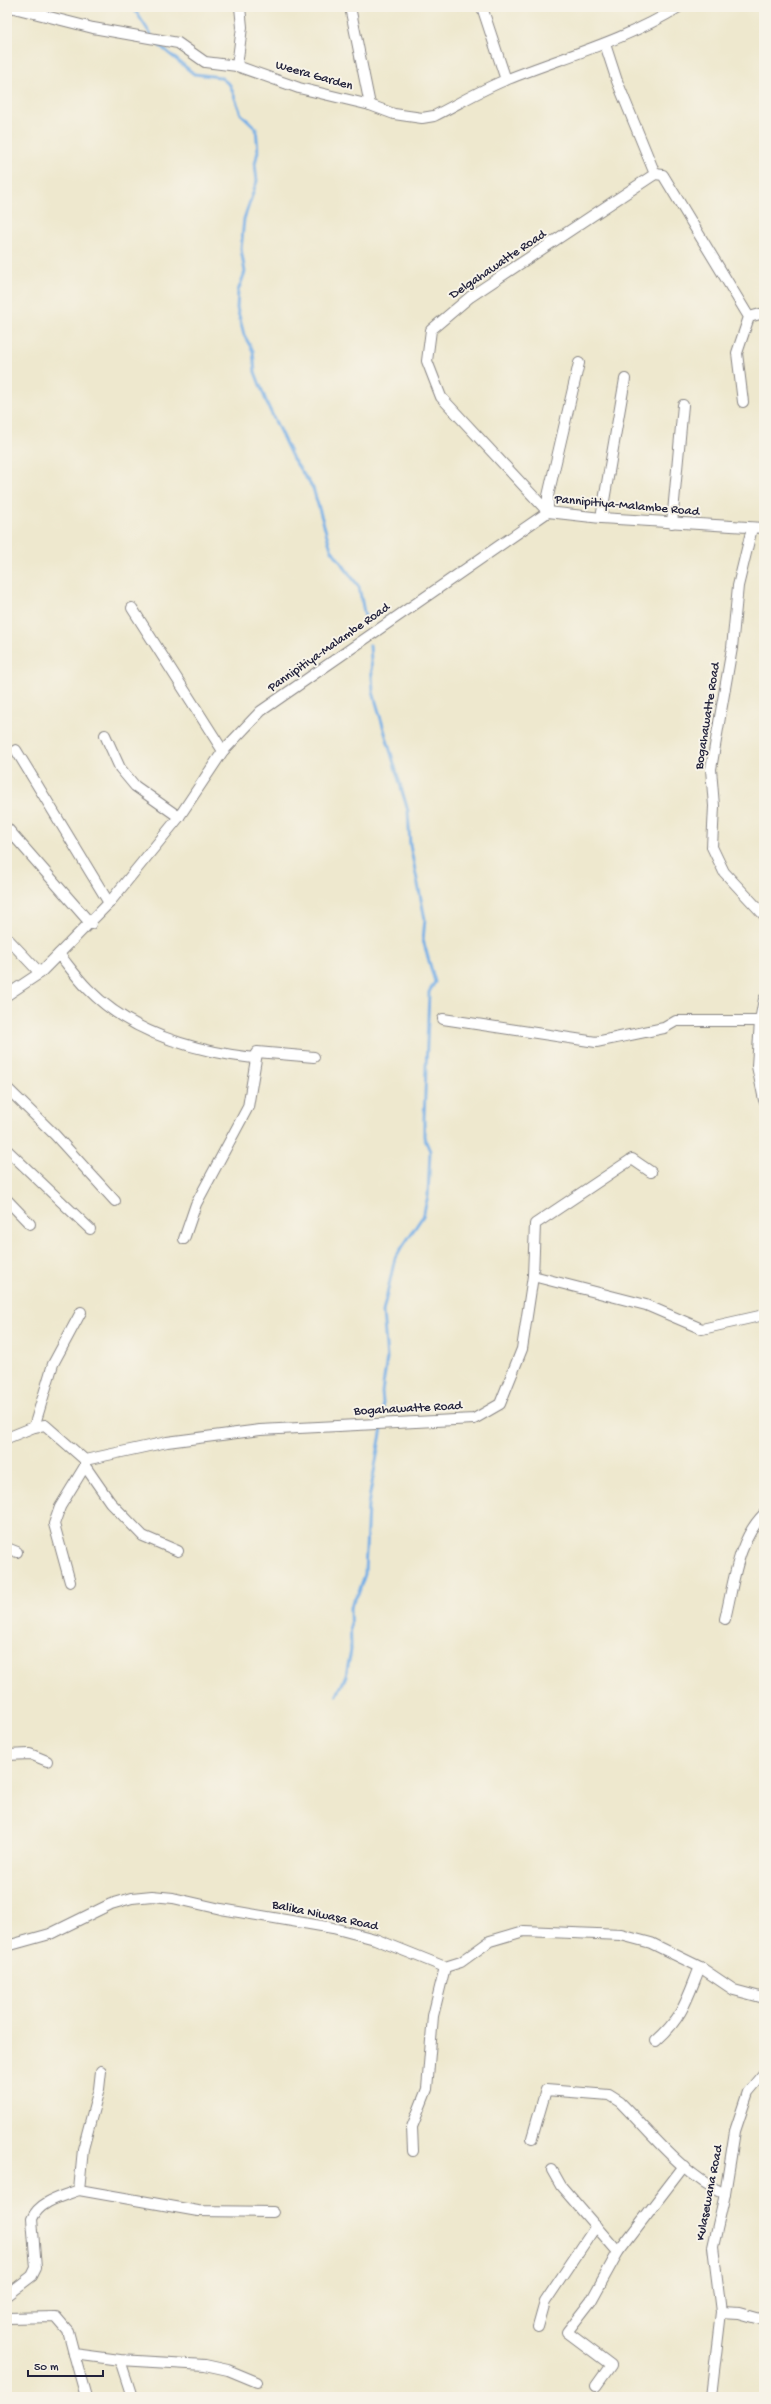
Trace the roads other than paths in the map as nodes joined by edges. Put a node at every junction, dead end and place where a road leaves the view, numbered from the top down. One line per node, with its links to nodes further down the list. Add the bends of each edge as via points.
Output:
1 (10, 7): 7 (street, Weera Garden, via 93,28 178,43 205,62)
2 (240, 7): 7 (street, via 242,27)
3 (350, 7): 9 (street)
4 (482, 7): 8 (street)
5 (679, 7): 6 (street, Weera Garden)
6 (605, 44): 8 (street, Weera Garden); 10 (street, via 617,81)
7 (237, 66): 9 (street, Weera Garden, via 299,88)
8 (506, 80): 9 (street, Weera Garden, via 434,116 422,118 394,114)
9 (370, 105)
10 (655, 174): 12 (street, via 663,175); 17 (street, Delgahawatte Road, via 470,297 431,330 427,361 441,397)
11 (764, 313): 12 (street)
12 (749, 317): 15 (street, via 737,353)
13 (580, 362): 17 (street, via 548,496)
14 (625, 379): 18 (street)
15 (743, 402)
16 (683, 405): 19 (street)
17 (548, 512): 18 (street, Pannipitiya-Malambe Road); 25 (street, Pannipitiya-Malambe Road, via 260,711)
18 (601, 518): 19 (street, Pannipitiya-Malambe Road)
19 (672, 523): 20 (street, Pannipitiya-Malambe Road)
20 (752, 528): 21 (street, Pannipitiya-Malambe Road); 29 (street, Bogahawatte Road, via 738,586 732,648 711,769 714,806 712,847 724,872)
21 (764, 528)
22 (132, 608): 25 (street)
23 (105, 735): 26 (street, via 120,768 135,786)
24 (16, 750): 28 (street)
25 (224, 751): 26 (street, Pannipitiya-Malambe Road)
26 (179, 817): 28 (street, Pannipitiya-Malambe Road)
27 (7, 828): 30 (street)
28 (110, 903): 30 (street, Pannipitiya-Malambe Road)
29 (764, 915)
30 (91, 924): 32 (street, Pannipitiya-Malambe Road)
31 (7, 938): 33 (street)
32 (59, 954): 33 (street, Pannipitiya-Malambe Road); 38 (street, via 94,994 124,1018 163,1039 235,1056 253,1058)
33 (40, 973): 34 (street, Pannipitiya-Malambe Road)
34 (7, 995)
35 (764, 999): 37 (street)
36 (444, 1019): 37 (street, via 596,1042 664,1028 676,1020)
37 (760, 1021): 41 (street, via 757,1066)
38 (257, 1052): 39 (street); 48 (street, via 248,1108 196,1204)
39 (314, 1057)
40 (7, 1088): 45 (street, via 55,1135)
41 (764, 1100)
42 (7, 1150): 47 (street)
43 (651, 1172): 49 (street, Bogahawatte Road, via 632,1159 535,1224)
44 (7, 1200): 46 (street)
45 (115, 1201)
46 (30, 1224)
47 (90, 1229)
48 (184, 1239)
49 (533, 1276): 51 (street, via 646,1306 702,1329); 54 (street, Bogahawatte Road, via 522,1349 500,1404 474,1419 260,1430 166,1442)
50 (81, 1312): 52 (street, via 52,1364)
51 (764, 1315)
52 (34, 1427): 53 (street); 54 (street, via 45,1425)
53 (7, 1438)
54 (85, 1463): 56 (street, via 110,1502 143,1536); 57 (street, via 60,1507 54,1524)
55 (764, 1514): 58 (street, via 753,1525 744,1541)
56 (178, 1551)
57 (70, 1582)
58 (725, 1619)
59 (7, 1755): 60 (street, via 30,1754)
60 (47, 1761)
61 (7, 1946): 62 (street, Balika Niwasa Road, via 50,1934 111,1904 152,1896 198,1902 221,1909 333,1928 375,1939)
62 (444, 1967): 63 (street, via 454,1966 490,1941 524,1931 621,1935 651,1943); 69 (street, via 433,2016 427,2088 412,2127)
63 (700, 1967): 64 (street, via 734,1990); 65 (street, via 682,2012)
64 (764, 1998)
65 (656, 2041)
66 (100, 2071): 72 (street, via 99,2089 83,2149)
67 (764, 2074): 73 (street, Kulasewana Road, via 748,2092 735,2131)
68 (532, 2138): 70 (street, via 546,2090 609,2095 620,2102)
69 (413, 2151)
70 (684, 2166): 73 (street, via 711,2187); 76 (street)
71 (552, 2170): 75 (street, via 561,2186)
72 (79, 2190): 74 (street, via 198,2211); 77 (street, via 52,2200 35,2211 32,2219 36,2268 32,2276)
73 (725, 2194): 78 (street, Kulasewana Road, via 713,2247)
74 (273, 2212)
75 (596, 2226): 76 (street); 81 (street, via 545,2302)
76 (618, 2252): 85 (street, via 591,2301 568,2332 611,2365)
77 (7, 2295)
78 (721, 2312): 80 (street, via 739,2313); 88 (street, Kulasewana Road)
79 (7, 2318): 82 (street, via 56,2317 68,2331)
80 (764, 2320)
81 (538, 2327)
82 (74, 2354): 83 (street); 86 (street)
83 (120, 2360): 84 (street, via 205,2365 228,2370); 87 (street)
84 (257, 2382)
85 (596, 2386)
86 (86, 2397)
87 (132, 2397)
88 (711, 2397)

